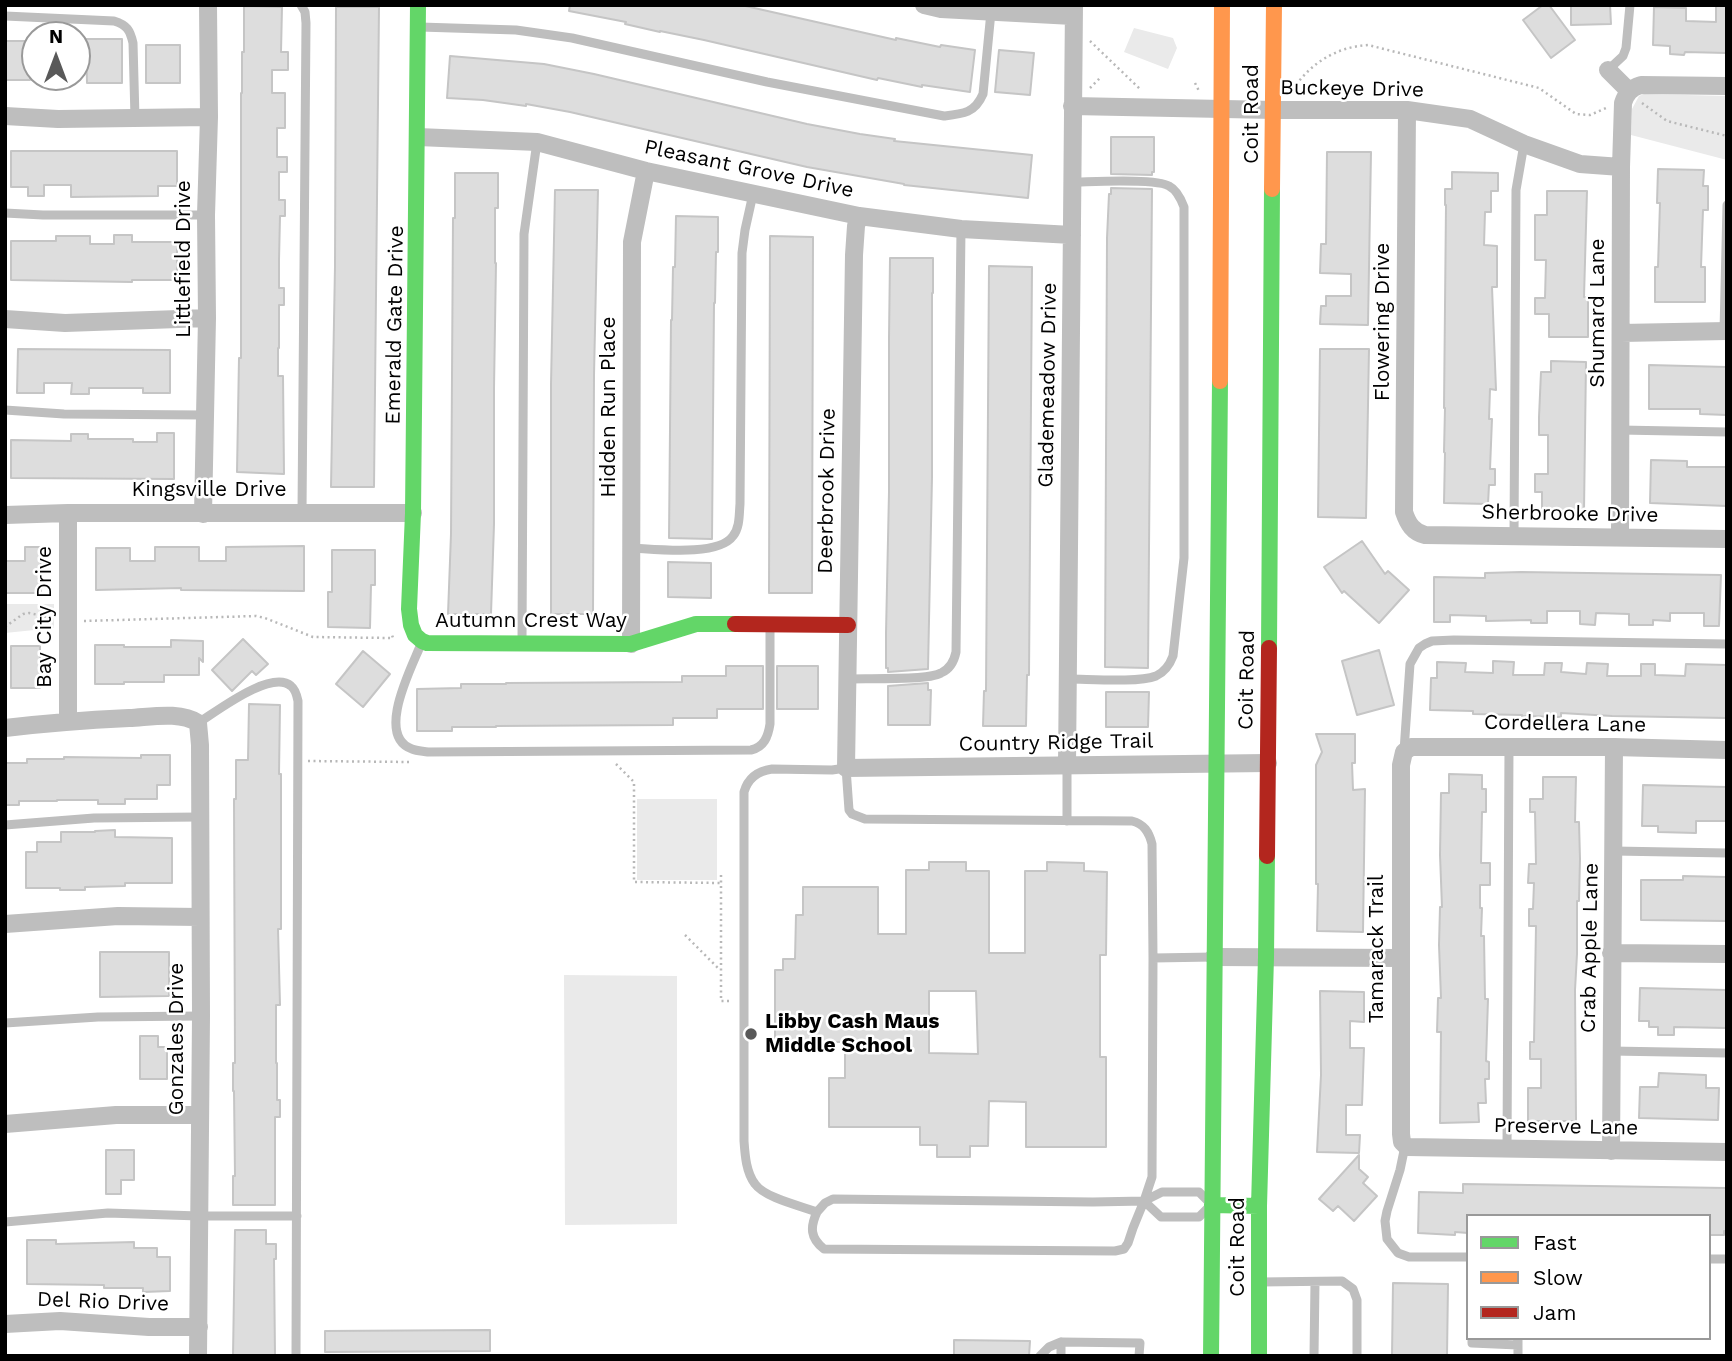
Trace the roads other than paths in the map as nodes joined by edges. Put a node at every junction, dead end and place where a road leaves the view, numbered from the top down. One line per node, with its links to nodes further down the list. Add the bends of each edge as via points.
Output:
1 (208, 5): 20 (street, Littlefield Drive)
2 (301, 5): 43 (lane, via 306,23)
3 (418, 5): 11 (main road, Emerald Gate Drive)
4 (924, 5): 9 (street)
5 (1222, 5): 16 (main road, Coit Road)
6 (1274, 5): 17 (main road, Coit Road)
7 (1630, 5): 12 (lane, via 1626,48)
8 (1074, 11): 9 (street); 15 (street, Glademeadow Drive)
9 (991, 12): 11 (lane, via 983,94 969,111 944,116 572,38 516,30)
10 (5, 16): 21 (lane, via 123,24 131,31 133,43)
11 (418, 27): 22 (main road, Emerald Gate Drive)
12 (1608, 70): 14 (street)
13 (1727, 86): 14 (street, via 1641,85)
14 (1634, 96): 25 (street, Shumard Lane, via 1623,103)
15 (1072, 106): 16 (street, Buckeye Drive); 27 (street, Glademeadow Drive)
16 (1221, 109): 17 (street, Buckeye Drive); 68 (main road, Coit Road)
17 (1274, 110): 18 (street, Buckeye Drive); 69 (main road, Coit Road)
18 (1407, 110): 24 (street, Buckeye Drive, via 1470,119); 48 (street, Flowering Drive, via 1404,512)
19 (5, 116): 21 (street)
20 (209, 117): 21 (street); 31 (street, Littlefield Drive)
21 (135, 118)
22 (418, 137): 23 (street, Pleasant Grove Drive); 45 (main road, Emerald Gate Drive)
23 (537, 142): 26 (street, Pleasant Grove Drive); 56 (lane, via 524,234)
24 (1524, 144): 25 (street, Buckeye Drive, via 1580,164); 49 (lane, via 1516,190)
25 (1621, 167): 38 (street, Shumard Lane)
26 (646, 171): 28 (street, Pleasant Grove Drive); 52 (street, Hidden Run Place, via 632,242)
27 (1071, 182): 34 (street, Glademeadow Drive); 60 (lane, via 1164,183 1175,190 1184,208 1184,558 1170,665 1158,675 1135,680)
28 (753, 194): 32 (street, Pleasant Grove Drive); 52 (lane, via 742,253 737,528 726,543 713,549)
29 (1727, 205): 37 (lane)
30 (5, 213): 31 (lane)
31 (206, 215): 35 (street, Littlefield Drive)
32 (859, 216): 33 (street, Pleasant Grove Drive); 54 (street, Deerbrook Drive, via 854,255)
33 (961, 229): 34 (street, Pleasant Grove Drive); 59 (lane, via 956,652 948,669 931,677)
34 (1072, 235): 60 (street, Glademeadow Drive)
35 (207, 317): 36 (street, via 65,323); 40 (street, Littlefield Drive)
36 (5, 319)
37 (1725, 331): 38 (street)
38 (1621, 333): 41 (street, Shumard Lane)
39 (5, 410): 40 (lane)
40 (205, 415): 46 (street, Littlefield Drive)
41 (1620, 430): 42 (lane); 50 (street, Shumard Lane)
42 (1727, 432)
43 (302, 512): 45 (street, Kingsville Drive); 46 (street, Kingsville Drive)
44 (68, 513): 46 (street, Kingsville Drive); 47 (street, Kingsville Drive); 61 (street, Bay City Drive)
45 (413, 513): 55 (main road, Emerald Gate Drive, via 410,624)
46 (203, 514)
47 (5, 515)
48 (1414, 530): 49 (street, Sherbrooke Drive, via 1425,535)
49 (1514, 536): 50 (street, Sherbrooke Drive)
50 (1620, 537): 51 (street, Sherbrooke Drive)
51 (1727, 539)
52 (631, 548): 57 (street, Hidden Run Place)
53 (770, 625): 54 (main road, Autumn Crest Way); 55 (lane, via 770,724 768,736 751,750 412,749 396,730 396,711); 57 (main road, Autumn Crest Way, via 696,624)
54 (848, 625): 59 (street, Deerbrook Drive)
55 (421, 642): 56 (main road, Autumn Crest Way)
56 (522, 644): 57 (main road, Autumn Crest Way)
57 (631, 644)
58 (1727, 645): 67 (lane, via 1432,641 1419,648 1410,664)
59 (847, 678): 71 (street, Deerbrook Drive)
60 (1068, 679): 70 (street, Glademeadow Drive)
61 (68, 721): 62 (street, via 175,717); 63 (street)
62 (198, 723): 72 (street, Gonzales Drive); 100 (lane, via 273,682 291,686 296,693)
63 (5, 728)
64 (1510, 746): 65 (street, Cordellera Lane); 67 (street, Cordellera Lane, via 1414,746); 92 (lane)
65 (1614, 747): 66 (street, Cordellera Lane); 75 (street, Crab Apple Lane)
66 (1727, 750)
67 (1404, 752): 84 (street, Tamarack Trail)
68 (1217, 763): 69 (street, Country Ridge Trail); 70 (street, Country Ridge Trail); 81 (main road, Coit Road)
69 (1268, 763): 82 (main road, Coit Road)
70 (1066, 765): 71 (street, Country Ridge Trail); 73 (lane)
71 (846, 768): 73 (lane, via 847,806 852,814 865,819); 98 (lane, via 764,770 744,789 747,1166 757,1188)
72 (200, 817): 74 (lane); 77 (street, Gonzales Drive)
73 (1066, 821): 83 (lane, via 1132,821 1147,830 1153,859)
74 (5, 825)
75 (1614, 851): 76 (lane); 79 (street, Crab Apple Lane)
76 (1727, 852)
77 (200, 917): 78 (street, via 118,916); 85 (street, Gonzales Drive)
78 (5, 924)
79 (1611, 953): 80 (street); 87 (street, Crab Apple Lane)
80 (1727, 954)
81 (1214, 957): 82 (street); 83 (lane); 96 (main road, Coit Road)
82 (1266, 957): 84 (street); 97 (main road, Coit Road)
83 (1153, 958): 95 (lane, via 1152,1177)
84 (1399, 958): 91 (street, Tamarack Trail, via 1401,1134)
85 (201, 1016): 86 (lane); 89 (street, Gonzales Drive)
86 (5, 1023)
87 (1611, 1051): 88 (lane); 93 (street, Crab Apple Lane)
88 (1727, 1053)
89 (200, 1115): 90 (street, via 116,1115); 99 (street, Gonzales Drive)
90 (5, 1124)
91 (1405, 1146): 92 (street, Preserve Lane); 102 (lane, via 1387,1211 1387,1239 1398,1253 1409,1257)
92 (1507, 1149): 93 (street, Preserve Lane)
93 (1611, 1151): 94 (street, Preserve Lane)
94 (1727, 1152)
95 (1144, 1201): 96 (lane, via 1162,1192 1199,1192); 96 (lane, via 1161,1217 1199,1217); 98 (lane, via 833,1199); 98 (lane, via 1128,1243 1115,1251 824,1249 812,1231)
96 (1212, 1205): 97 (main road); 115 (main road, Coit Road)
97 (1259, 1206): 103 (main road, Coit Road)
98 (817, 1212)
99 (199, 1216): 100 (lane); 101 (lane, via 108,1213); 106 (street, Gonzales Drive)
100 (297, 1216): 111 (lane)
101 (5, 1222)
102 (1466, 1257)
103 (1259, 1282): 104 (lane); 116 (main road, Coit Road)
104 (1315, 1282): 117 (lane); 118 (lane, via 1342,1281 1353,1289)
105 (5, 1324): 106 (street, Del Rio Drive, via 60,1321)
106 (199, 1327): 110 (street, Gonzales Drive)
107 (1472, 1340): 108 (lane)
108 (1518, 1341): 119 (lane)
109 (1061, 1342): 112 (lane); 113 (lane); 114 (lane, via 1140,1343)
110 (198, 1356)
111 (296, 1356)
112 (1040, 1356)
113 (1061, 1356)
114 (1139, 1356)
115 (1211, 1356)
116 (1259, 1356)
117 (1314, 1356)
118 (1357, 1356)
119 (1518, 1356)

